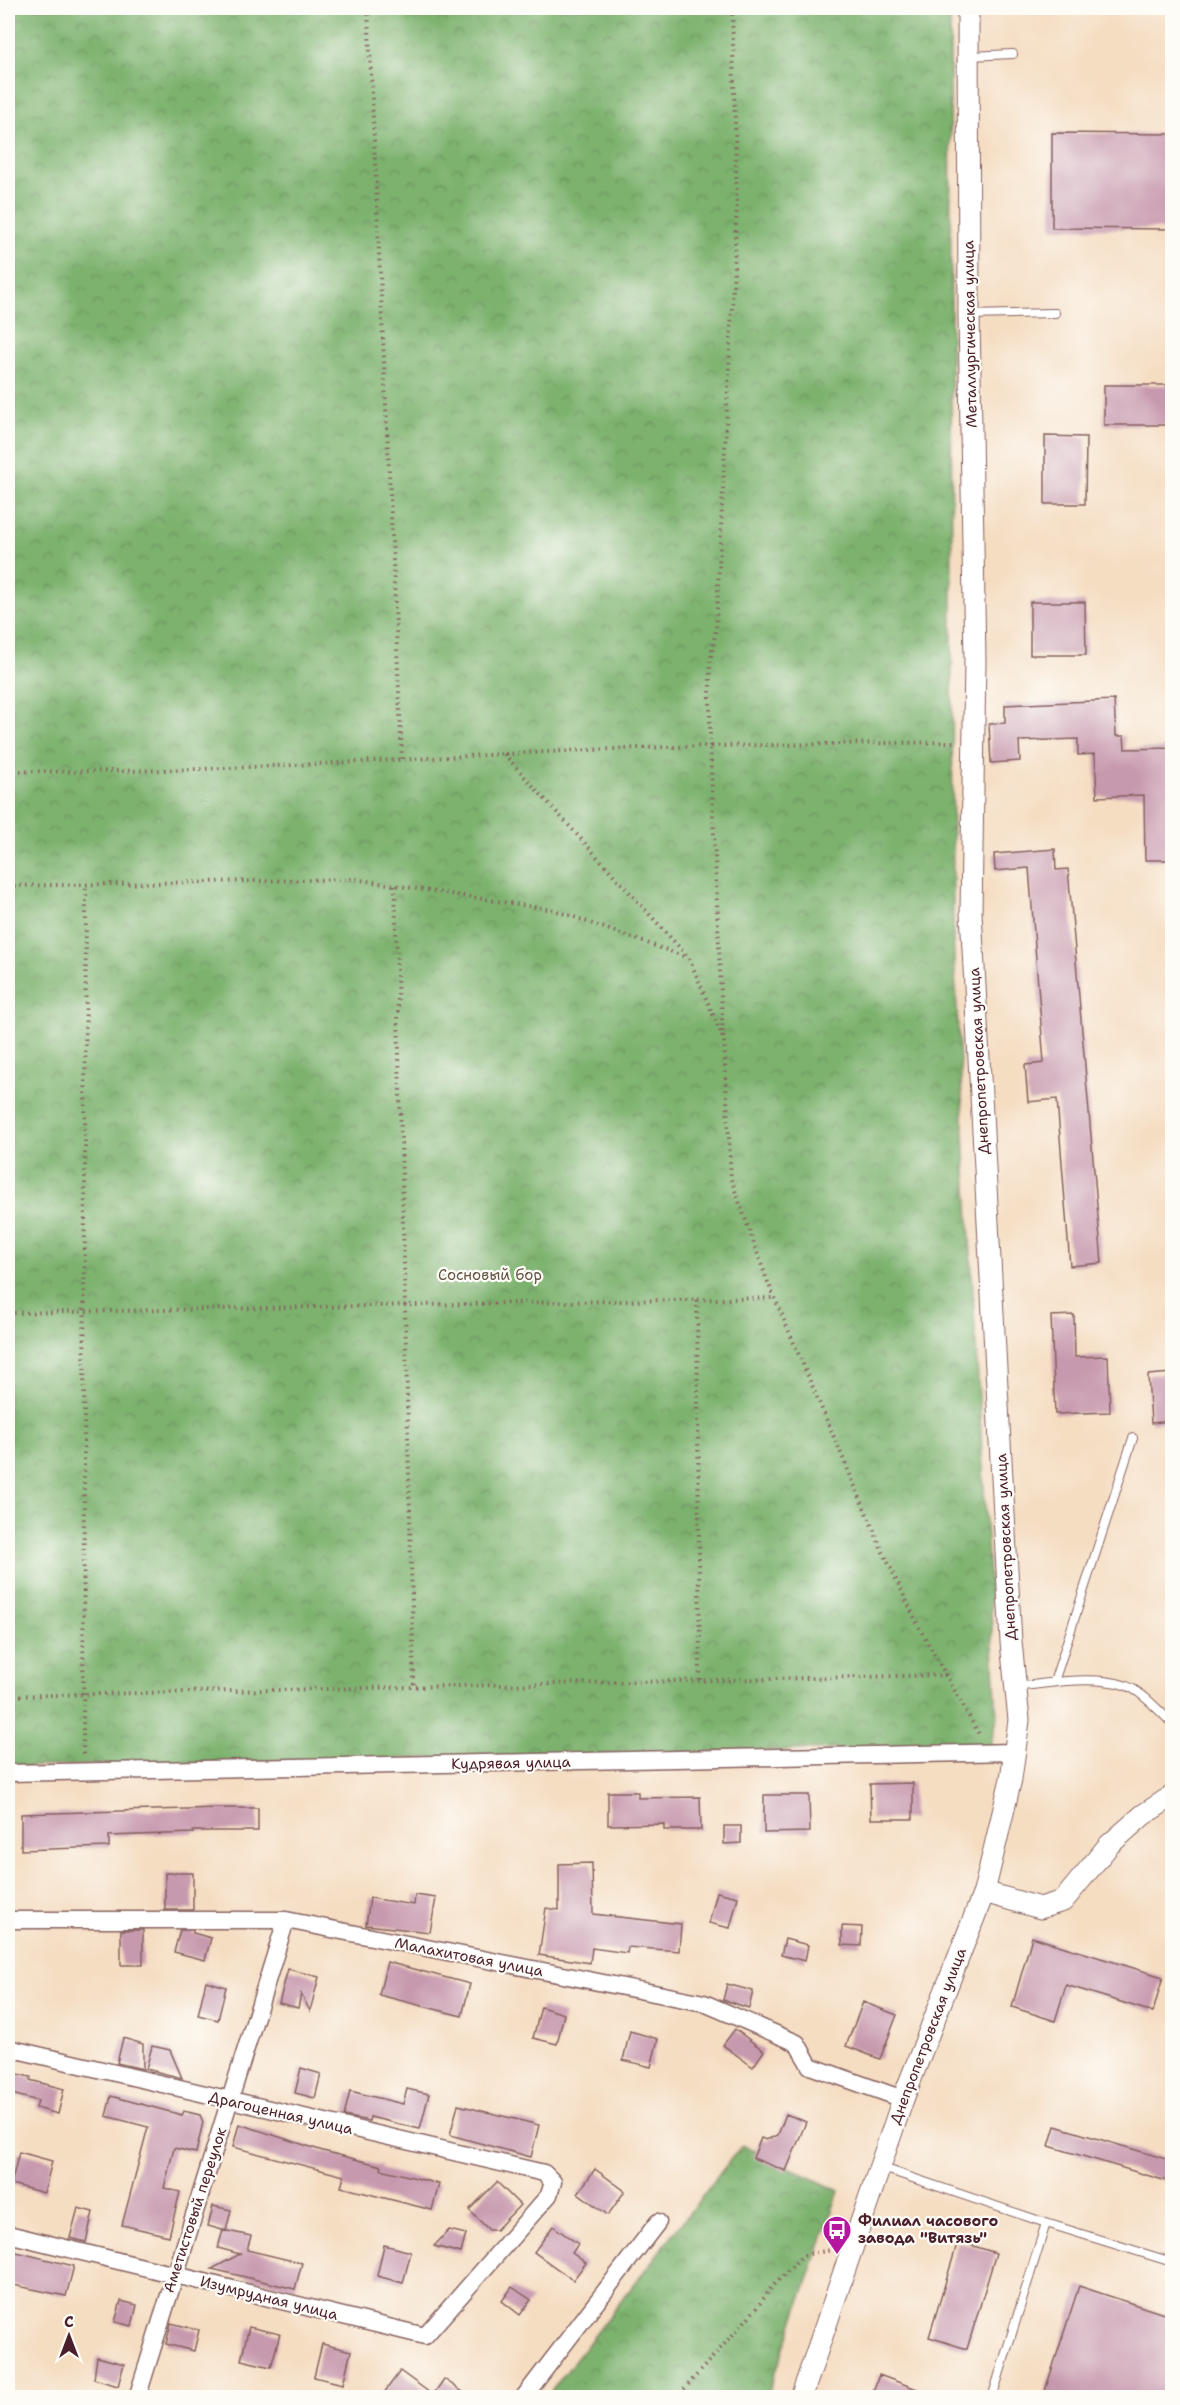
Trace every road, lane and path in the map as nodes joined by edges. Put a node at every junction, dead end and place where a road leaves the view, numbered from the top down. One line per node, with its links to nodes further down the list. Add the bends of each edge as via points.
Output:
1 (368, 8): 12 (path)
2 (732, 8): 10 (path, via 737,205 716,629 710,663)
3 (968, 8): 5 (street, Металлургическая улица)
4 (1013, 54): 5 (lane)
5 (968, 56): 7 (street, Металлургическая улица)
6 (1055, 313): 7 (lane)
7 (969, 315): 8 (street, Металлургическая улица)
8 (975, 661): 9 (street, Днепропетровская улица)
9 (974, 742): 10 (path); 29 (street, Днепропетровская улица, via 971,913)
10 (710, 746): 11 (path); 18 (path)
11 (504, 754): 12 (path); 17 (path)
12 (402, 759): 13 (path, via 117,773)
13 (8, 771)
14 (86, 885): 15 (path, via 354,879); 16 (path); 22 (path)
15 (395, 885): 17 (path, via 554,910); 21 (path)
16 (8, 886)
17 (689, 958): 18 (path)
18 (724, 1041): 19 (path, via 731,1179)
19 (774, 1298): 20 (path); 25 (path, via 856,1493)
20 (697, 1300): 21 (path); 26 (path)
21 (404, 1306): 22 (path); 28 (path)
22 (86, 1311): 23 (path); 30 (path)
23 (8, 1313)
24 (1133, 1438): 27 (lane)
25 (946, 1675): 26 (path); 33 (path)
26 (700, 1680): 28 (path)
27 (1054, 1682): 29 (lane); 32 (lane, via 1126,1685)
28 (414, 1687): 30 (path)
29 (1016, 1687): 34 (street, Днепропетровская улица, via 1019,1720)
30 (85, 1694): 31 (path); 35 (path)
31 (8, 1696)
32 (1173, 1723)
33 (983, 1741)
34 (1014, 1752): 35 (street, Кудрявая улица); 38 (street, Днепропетровская улица)
35 (82, 1772): 36 (street, Кудрявая улица)
36 (8, 1773)
37 (1173, 1796): 38 (street, via 1143,1815 1109,1845 1063,1901 1040,1908)
38 (984, 1892): 42 (street, Днепропетровская улица)
39 (8, 1920): 40 (street, Малахитовая улица)
40 (286, 1920): 42 (street, Малахитовая улица, via 704,2003 797,2043 810,2066); 43 (street, Аметистовый переулок)
41 (8, 2048): 43 (street, Драгоценная улица)
42 (903, 2099): 44 (street, Днепропетровская улица)
43 (231, 2102): 50 (street, Аметистовый переулок); 51 (street, Драгоценная улица, via 544,2173 553,2182 549,2194)
44 (879, 2167): 46 (lane); 48 (street, Днепропетровская улица)
45 (658, 2222): 53 (street)
46 (1046, 2223): 49 (lane); 56 (lane)
47 (8, 2234): 50 (street, Изумрудная улица)
48 (852, 2247): 54 (path, via 803,2255); 55 (street, Днепропетровская улица)
49 (1173, 2262)
50 (173, 2274): 51 (street, Изумрудная улица); 52 (street, Аметистовый переулок)
51 (425, 2336)
52 (137, 2397)
53 (523, 2397)
54 (676, 2397)
55 (801, 2397)
56 (992, 2397)

